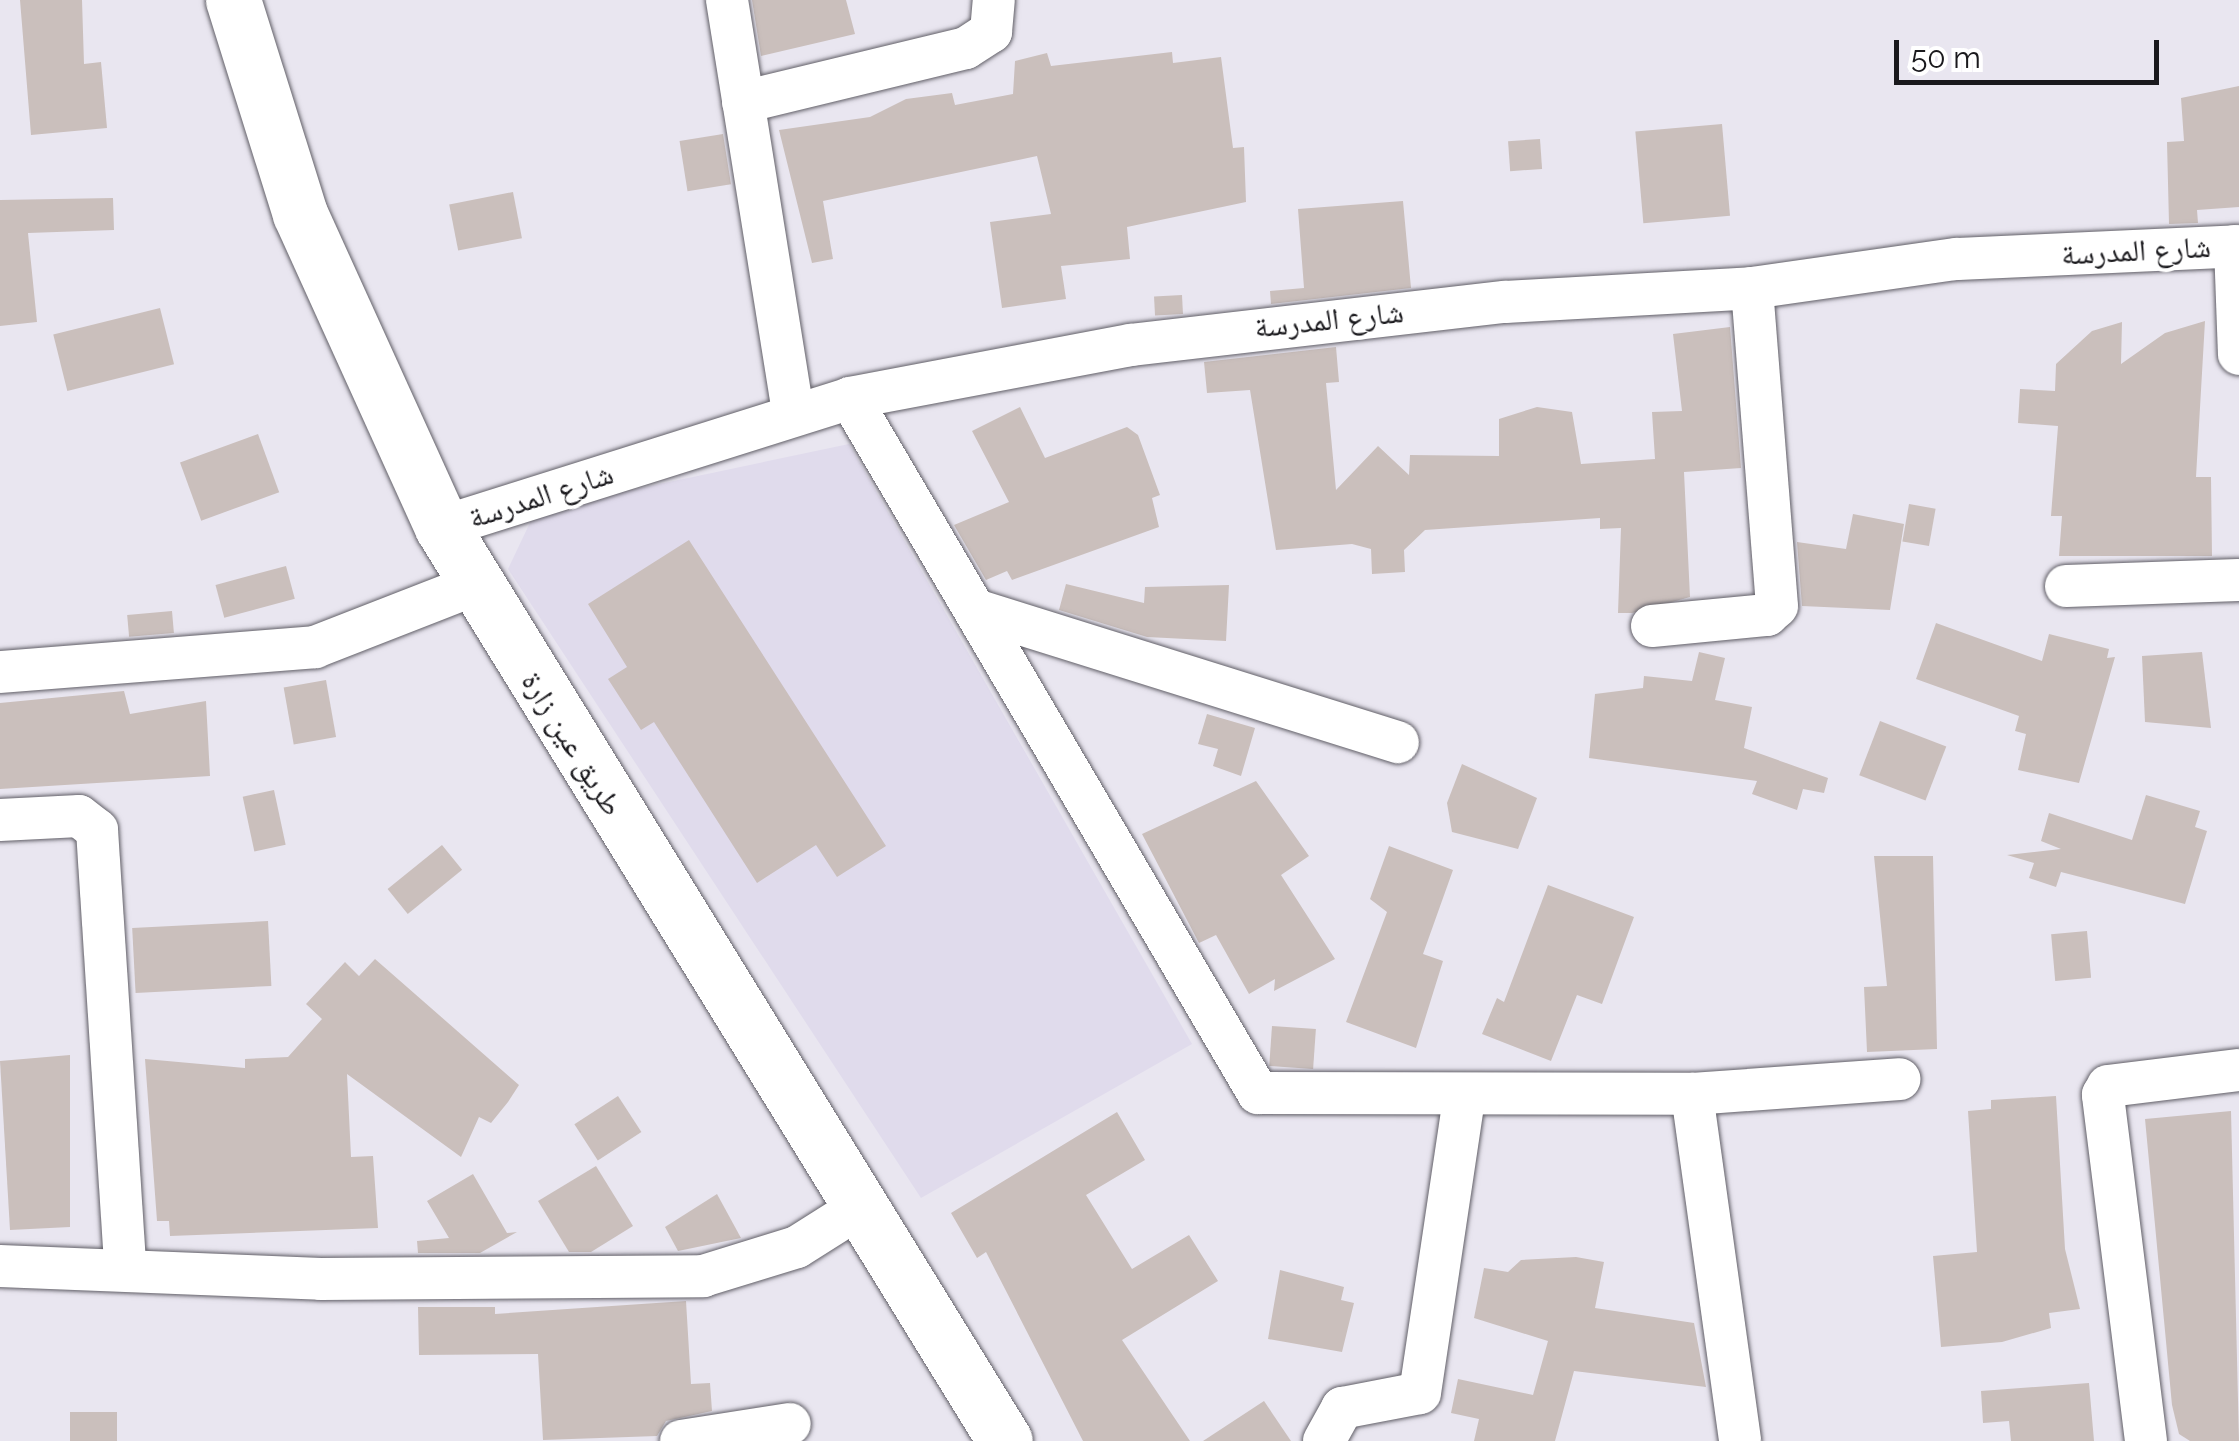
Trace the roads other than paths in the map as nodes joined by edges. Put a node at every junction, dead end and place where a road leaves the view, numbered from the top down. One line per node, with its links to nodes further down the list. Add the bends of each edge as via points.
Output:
1 (233, 0): 10 (main road, طريق عين زارة, via 300,214)
2 (727, 0): 4 (street)
3 (994, 0): 4 (street, via 990,32 966,48)
4 (743, 102): 9 (street)
5 (2237, 246): 6 (street, شارع المدرسة, via 1957,259); 7 (street)
6 (1752, 288): 8 (street, شارع المدرسة, via 1314,319); 15 (street, via 1777,606 1766,616)
7 (2239, 354)
8 (850, 398): 9 (street, شارع المدرسة); 14 (street)
9 (793, 414): 10 (street, شارع المدرسة)
10 (442, 528): 12 (main road, طريق عين زارة)
11 (2239, 580): 13 (street)
12 (474, 585): 16 (street, via 315,646); 23 (main road, طريق عين زارة)
13 (2066, 586)
14 (978, 611): 17 (street); 22 (street, via 1258,1093)
15 (1652, 626)
16 (0, 672)
17 (1398, 742)
18 (0, 820): 25 (street, via 79,816 97,830)
19 (2239, 1070): 31 (street, via 2108,1086 2103,1095)
20 (1899, 1079): 21 (street)
21 (1692, 1094): 22 (street); 30 (street)
22 (1464, 1098): 29 (street, via 1420,1394 1342,1408)
23 (865, 1204): 25 (street, via 796,1247 703,1276 321,1280); 28 (main road, طريق عين زارة)
24 (0, 1266): 25 (street)
25 (125, 1268)
26 (790, 1424): 27 (street)
27 (681, 1441)
28 (1005, 1441)
29 (1324, 1441)
30 (1740, 1441)
31 (2146, 1441)

